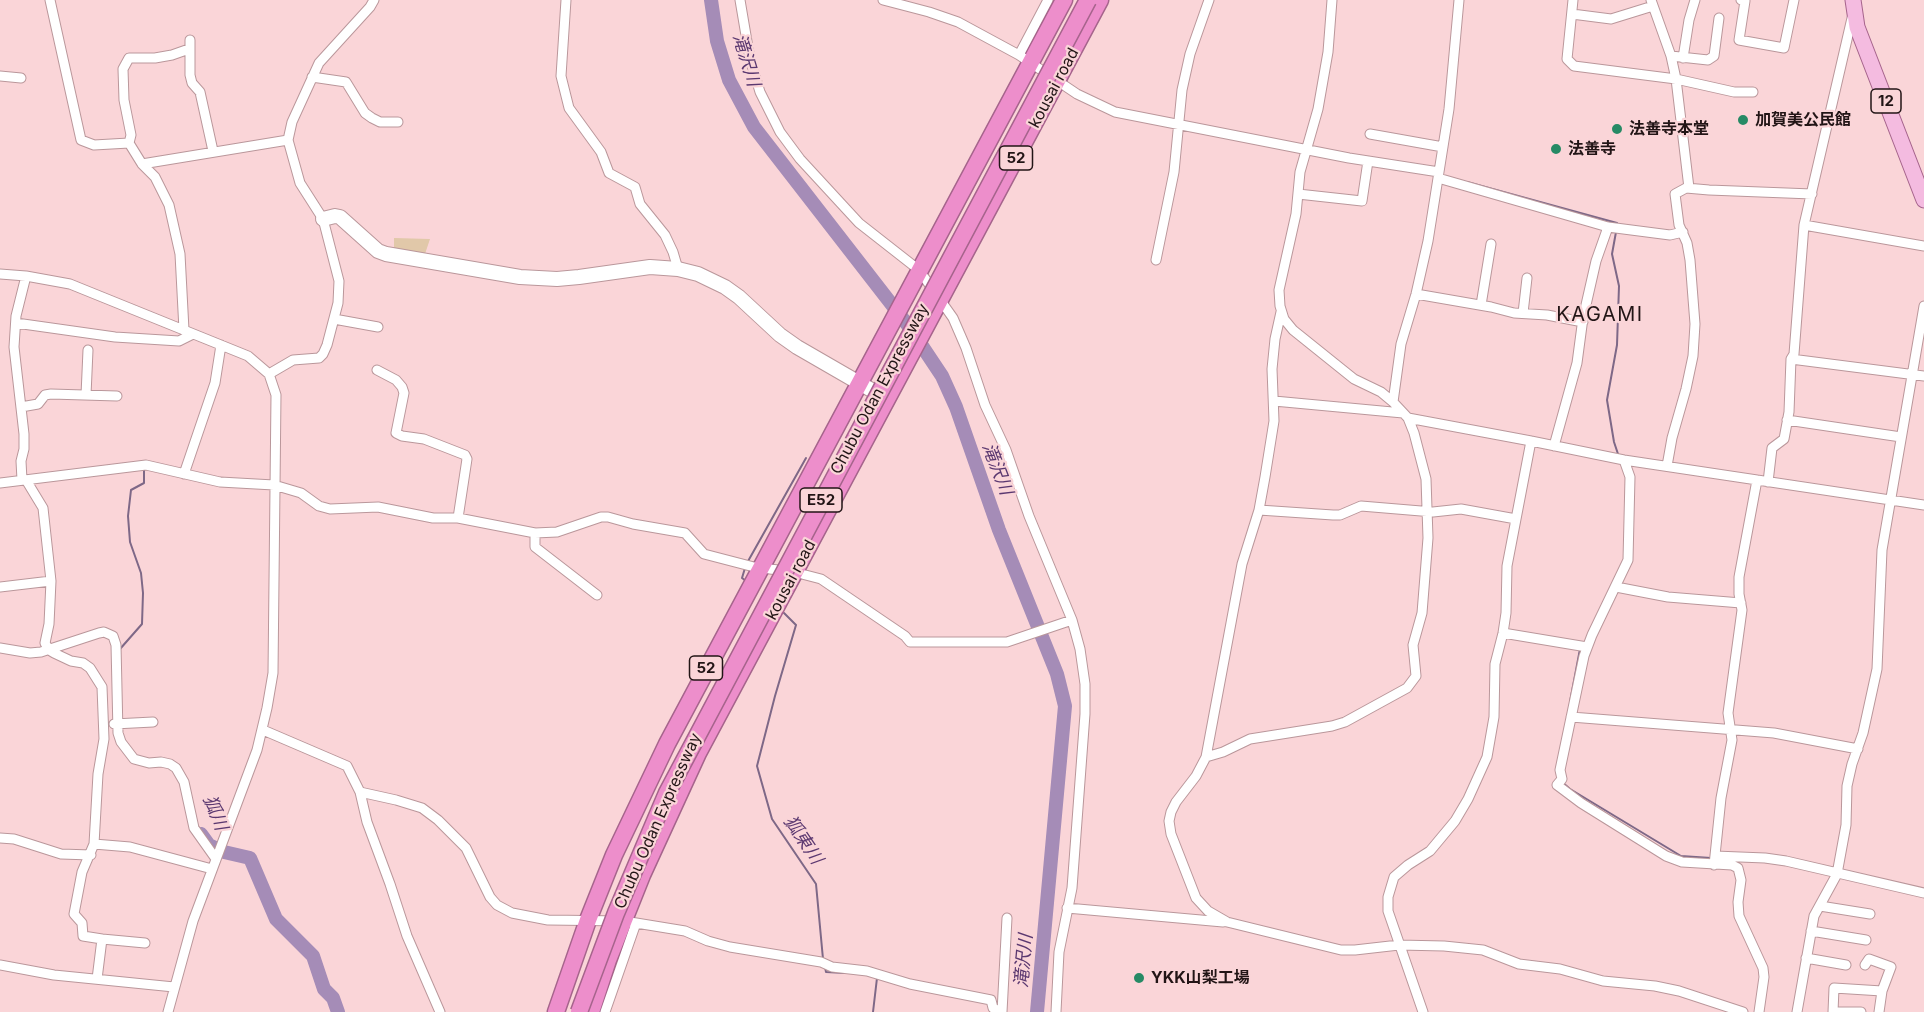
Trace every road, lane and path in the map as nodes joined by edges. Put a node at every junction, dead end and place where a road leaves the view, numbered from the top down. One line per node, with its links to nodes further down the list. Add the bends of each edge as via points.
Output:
1 (50, 0): 34 (street, via 81,140 94,145)
2 (374, 0): 25 (street, via 326,54)
3 (566, 0): 52 (street, via 561,76 569,108 601,152 609,173 635,187 640,204 664,235)
4 (740, 0): 55 (street, via 750,59 760,92 780,132 859,224)
5 (883, 0): 23 (street, via 958,22)
6 (1048, 0): 23 (street)
7 (1064, 0): 23 (highway, kousai road / 52)
8 (1088, 0): 153 (highway, Chubu Odan Expressway / E52, bridge, via 667,794)
9 (1100, 0): 28 (highway, kousai road / 52)
10 (1209, 0): 31 (street, via 1190,54)
11 (1332, 0): 36 (street, via 1328,52)
12 (1460, 0): 35 (street)
13 (1573, 0): 19 (street)
14 (1695, 0): 22 (street)
15 (1741, 0): 16 (street, via 1745,1 1739,40 1784,48)
16 (1794, 0)
17 (1652, 3): 19 (street, via 1611,19); 21 (street)
18 (1854, 7): 43 (street); 44 (main road, 12, via 1857,27)
19 (1572, 14): 27 (street, via 1567,59 1574,66)
20 (1719, 18): 22 (street, via 1714,56 1708,60)
21 (1671, 56): 22 (street); 27 (street)
22 (1683, 58)
23 (1024, 59): 28 (street); 55 (highway, kousai road / 52)
24 (0, 76): 26 (street)
25 (312, 77): 30 (street, via 346,82 365,113 380,122); 33 (street)
26 (21, 78)
27 (1676, 79): 29 (street, via 1734,92); 41 (street)
28 (1058, 81): 31 (street, via 1115,112); 58 (highway, kousai road / 52)
29 (1753, 92)
30 (398, 122)
31 (1179, 123): 36 (street); 51 (street, via 1174,172)
32 (1370, 134): 35 (street)
33 (288, 140): 37 (street); 45 (street, via 300,183)
34 (129, 143): 37 (street, via 123,69 129,58 172,55 190,45 190,75 200,92); 39 (street)
35 (1443, 147): 40 (street)
36 (1306, 149): 38 (street); 42 (street)
37 (213, 151): 39 (street)
38 (1368, 161): 40 (street); 42 (street, via 1362,201)
39 (142, 165): 67 (street, via 155,177 169,205 180,254)
40 (1439, 175): 47 (street); 57 (street)
41 (1689, 188): 43 (street); 48 (street, via 1675,194)
42 (1298, 194): 61 (street, via 1279,290)
43 (1812, 194): 46 (street)
44 (1924, 200)
45 (323, 219): 52 (street, via 340,217 386,254 520,277 557,279 636,268); 63 (street, via 340,288)
46 (1804, 225): 50 (street); 70 (street)
47 (1613, 227): 48 (street, via 1670,235); 64 (street, via 1596,261)
48 (1683, 232): 88 (street, via 1690,260 1695,327 1686,389)
49 (1491, 244): 59 (street)
50 (1924, 246)
51 (1155, 260)
52 (678, 269): 75 (street, via 725,287 780,335)
53 (0, 273): 54 (street)
54 (26, 276): 65 (street); 67 (street, via 70,284)
55 (915, 278): 58 (street); 75 (highway, kousai road / 52)
56 (1527, 278): 62 (street)
57 (1416, 294): 59 (street); 80 (street, via 1401,344)
58 (940, 299): 78 (highway, kousai road / 52); 109 (street, via 966,348)
59 (1481, 305): 62 (street)
60 (1924, 306): 73 (street)
61 (1281, 312): 79 (street, via 1272,369); 80 (street, via 1311,347)
62 (1523, 313): 64 (street)
63 (334, 319): 66 (street); 72 (street, via 319,358 293,360)
64 (1583, 322): 86 (street, via 1577,363)
65 (16, 323): 67 (street, via 179,341); 81 (street, via 14,347)
66 (378, 327)
67 (188, 332): 68 (street)
68 (221, 345): 72 (street, via 248,356); 89 (street, via 215,383)
69 (88, 350): 76 (street)
70 (1791, 359): 73 (street); 83 (street)
71 (377, 370): 99 (street, via 396,380 404,393 396,433 424,438 465,455)
72 (269, 374): 94 (street, via 276,395)
73 (1912, 375): 74 (street); 84 (street)
74 (1924, 376)
75 (859, 382): 78 (street); 102 (highway, kousai road / 52)
76 (86, 395): 77 (street); 81 (street, via 45,395 38,404)
77 (117, 396)
78 (887, 399): 103 (highway, kousai road / 52)
79 (1274, 401): 82 (street); 97 (street)
80 (1393, 402): 82 (street)
81 (21, 407): 90 (street)
82 (1405, 416): 85 (street); 98 (street, via 1414,433 1426,479)
83 (1787, 420): 84 (street); 92 (street, via 1784,439 1772,448)
84 (1901, 437): 95 (street)
85 (1531, 441): 86 (street); 100 (street)
86 (1554, 446): 87 (street)
87 (1621, 460): 88 (street); 106 (street, via 1630,477 1629,553)
88 (1667, 466): 91 (street)
89 (184, 474): 90 (street, via 146,465); 94 (street, via 220,482)
90 (24, 480): 93 (street); 104 (street, via 43,508)
91 (1757, 480): 92 (street); 108 (street, via 1739,577)
92 (1768, 482): 95 (street)
93 (0, 483)
94 (274, 485): 99 (street, via 301,492 330,509 378,507 434,518); 119 (street, via 273,674)
95 (1890, 500): 96 (street); 120 (street, via 1880,573 1877,669)
96 (1924, 505)
97 (1259, 510): 98 (street, via 1333,515 1372,506); 121 (street, via 1242,564)
98 (1427, 511): 100 (street, via 1461,509); 121 (street, via 1426,570 1413,645 1416,676 1411,684 1345,722 1250,739)
99 (458, 518): 101 (street)
100 (1516, 519): 110 (street, via 1507,566)
101 (535, 533): 102 (street, via 557,532 608,517 685,533 704,554); 107 (street, via 535,547)
102 (757, 567): 103 (street); 135 (highway, kousai road / 52, via 640,797)
103 (794, 572): 109 (street, via 821,579 910,642 1007,642); 136 (highway, kousai road / 52, via 658,837)
104 (51, 581): 105 (street); 111 (street)
105 (0, 587)
106 (1616, 587): 108 (street, via 1668,597); 112 (street)
107 (597, 595)
108 (1741, 603): 118 (street, via 1728,713)
109 (1068, 621): 132 (street, via 1080,649 1085,714 1072,888)
110 (1503, 633): 112 (street); 142 (street, via 1495,664 1491,738 1480,774 1455,821 1430,851 1400,871 1390,886 1388,911)
111 (47, 647): 113 (street, via 30,653); 116 (street, via 104,632 112,636); 117 (street, via 90,668 102,687)
112 (1583, 647): 114 (street)
113 (0, 648)
114 (1571, 717): 118 (street); 127 (street, via 1558,787 1666,856 1682,862)
115 (153, 722): 116 (street)
116 (122, 723): 117 (street); 126 (street, via 121,742 134,759 170,764 181,775 194,828)
117 (103, 726): 124 (street)
118 (1731, 729): 120 (street); 127 (street)
119 (263, 730): 122 (street, via 347,766); 126 (street)
120 (1858, 749): 129 (street, via 1847,786 1846,825)
121 (1206, 757): 137 (street, via 1176,802 1169,820 1196,898)
122 (360, 792): 135 (street, via 422,808 438,820 466,848 490,897 503,910 548,920); 151 (street, via 407,936)
123 (0, 838): 125 (street, via 61,854)
124 (94, 844): 125 (street); 128 (street, via 130,847)
125 (91, 855): 139 (street, via 82,872 74,914 82,923 83,936)
126 (216, 859): 128 (street)
127 (1715, 860): 129 (street, via 1765,858); 160 (street, via 1738,868 1740,874 1739,916 1763,968)
128 (212, 869): 148 (street)
129 (1836, 876): 130 (street); 131 (street)
130 (1924, 892)
131 (1820, 906): 133 (street); 138 (street)
132 (1067, 908): 137 (street); 157 (street, via 1059,952)
133 (1870, 914)
134 (1007, 918): 156 (street)
135 (588, 920): 136 (street); 152 (highway, kousai road / 52)
136 (630, 922): 154 (highway, kousai road / 52); 155 (street); 156 (street, via 685,931 730,947 867,971 910,984 991,999 993,1008)
137 (1227, 922): 142 (street, via 1341,950)
138 (1811, 931): 140 (street); 143 (street)
139 (102, 939): 141 (street); 147 (street)
140 (1866, 940)
141 (145, 943)
142 (1399, 945): 158 (street); 159 (street, via 1483,950 1519,964 1679,991)
143 (1806, 958): 144 (street); 161 (street)
144 (1846, 964)
145 (0, 965): 147 (street)
146 (1865, 965): 149 (street, via 1869,958 1891,967)
147 (97, 979): 148 (street)
148 (174, 987): 150 (street)
149 (1882, 991): 162 (street, via 1834,988 1833,1012); 163 (street)
150 (168, 1012)
151 (440, 1012)
152 (556, 1012)
153 (579, 1012)
154 (591, 1012)
155 (604, 1012)
156 (1001, 1012)
157 (1056, 1012)
158 (1423, 1012)
159 (1743, 1012)
160 (1759, 1012)
161 (1797, 1012)
162 (1861, 1012)
163 (1879, 1012)

